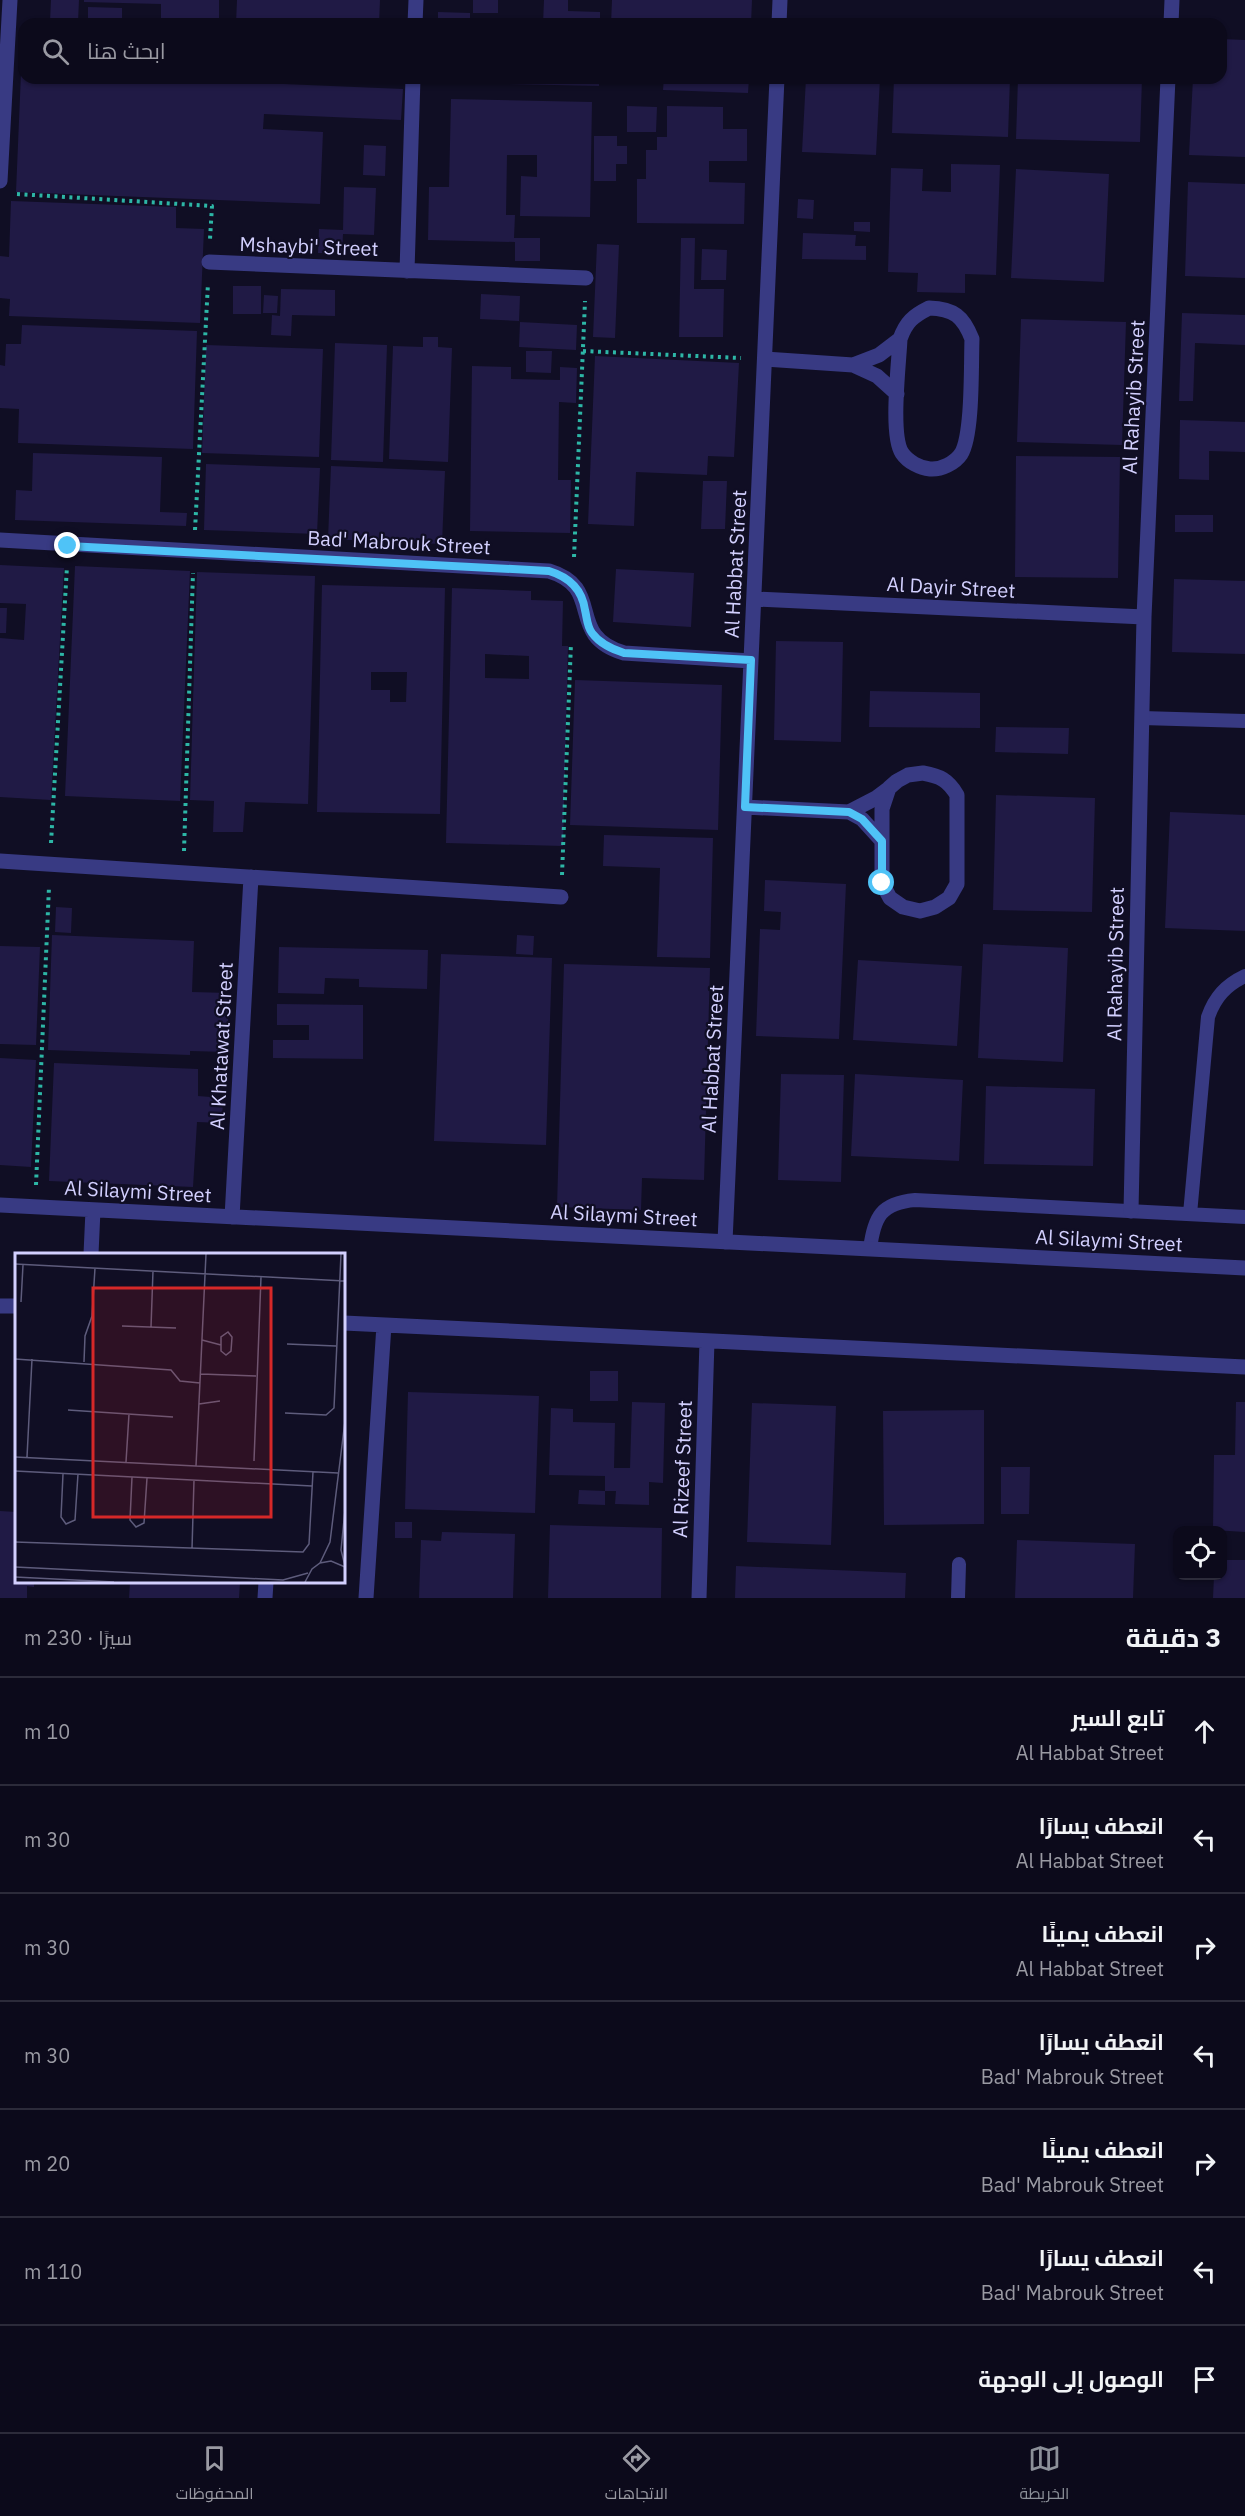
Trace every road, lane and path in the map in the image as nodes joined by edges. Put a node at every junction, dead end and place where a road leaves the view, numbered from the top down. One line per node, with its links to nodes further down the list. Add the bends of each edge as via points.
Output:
1 (10, 0): 11 (street)
2 (416, 0): 5 (street)
3 (780, 0): 6 (street)
4 (1172, 0): 7 (street)
5 (415, 18)
6 (779, 18)
7 (1171, 18)
8 (414, 84): 14 (street)
9 (777, 84): 18 (street, Al Habbat Street)
10 (1168, 84): 24 (street, Al Rahayib Street)
11 (0, 181)
12 (12, 194): 13 (path, via 212,206)
13 (209, 262): 14 (street, Mshaybi' Street); 22 (path)
14 (407, 271): 15 (street, Mshaybi' Street)
15 (586, 278)
16 (900, 339): 19 (street, via 879,355); 20 (street); 20 (street, via 910,320 929,308 944,309 967,325 972,339 967,438 961,454 949,465 932,469 915,465 902,453 897,437)
17 (583, 351): 18 (path)
18 (765, 359): 19 (street); 23 (street, Al Habbat Street)
19 (854, 365): 20 (street, via 877,376)
20 (897, 394)
21 (0, 540): 22 (street, Bad' Mabrouk Street)
22 (194, 552): 25 (street, Bad' Mabrouk Street, via 549,571 573,583 581,594 591,632 611,649); 33 (path)
23 (755, 599): 24 (street, Al Dayir Street); 25 (street, Al Habbat Street)
24 (1144, 616): 26 (street, Al Rahayib Street)
25 (751, 660): 29 (street, Al Habbat Street)
26 (1142, 718): 27 (lane); 39 (street, Al Rahayib Street)
27 (1245, 721)
28 (889, 788): 30 (street); 31 (street, via 882,809); 31 (street, via 908,775 923,773 939,776 951,784 957,795 957,884 949,898 920,911 903,907 890,898 882,883)
29 (745, 807): 30 (street); 43 (street, Al Habbat Street)
30 (849, 812): 31 (street)
31 (882, 841)
32 (0, 861): 33 (street)
33 (183, 873): 34 (street)
34 (251, 877): 35 (street); 41 (street, Al Khatawat Street)
35 (561, 897)
36 (1245, 976): 40 (lane, via 1227,986 1208,1017)
37 (0, 1205): 38 (street, Al Silaymi Street)
38 (93, 1210): 41 (street, Al Silaymi Street); 45 (street)
39 (1131, 1211): 40 (lane); 44 (lane, via 904,1201 893,1204 876,1218)
40 (1190, 1214): 42 (lane)
41 (232, 1217): 43 (street, Al Silaymi Street)
42 (1245, 1217)
43 (725, 1242): 44 (street, Al Silaymi Street)
44 (870, 1249): 46 (street, Al Silaymi Street)
45 (91, 1253)
46 (1245, 1268)
47 (345, 1323): 48 (street)
48 (384, 1325): 49 (street); 54 (street)
49 (707, 1341): 50 (street); 55 (street, Al Rizeef Street)
50 (1245, 1367)
51 (959, 1564): 56 (lane)
52 (266, 1583): 53 (street)
53 (265, 1598)
54 (366, 1598)
55 (699, 1598)
56 (958, 1598)

